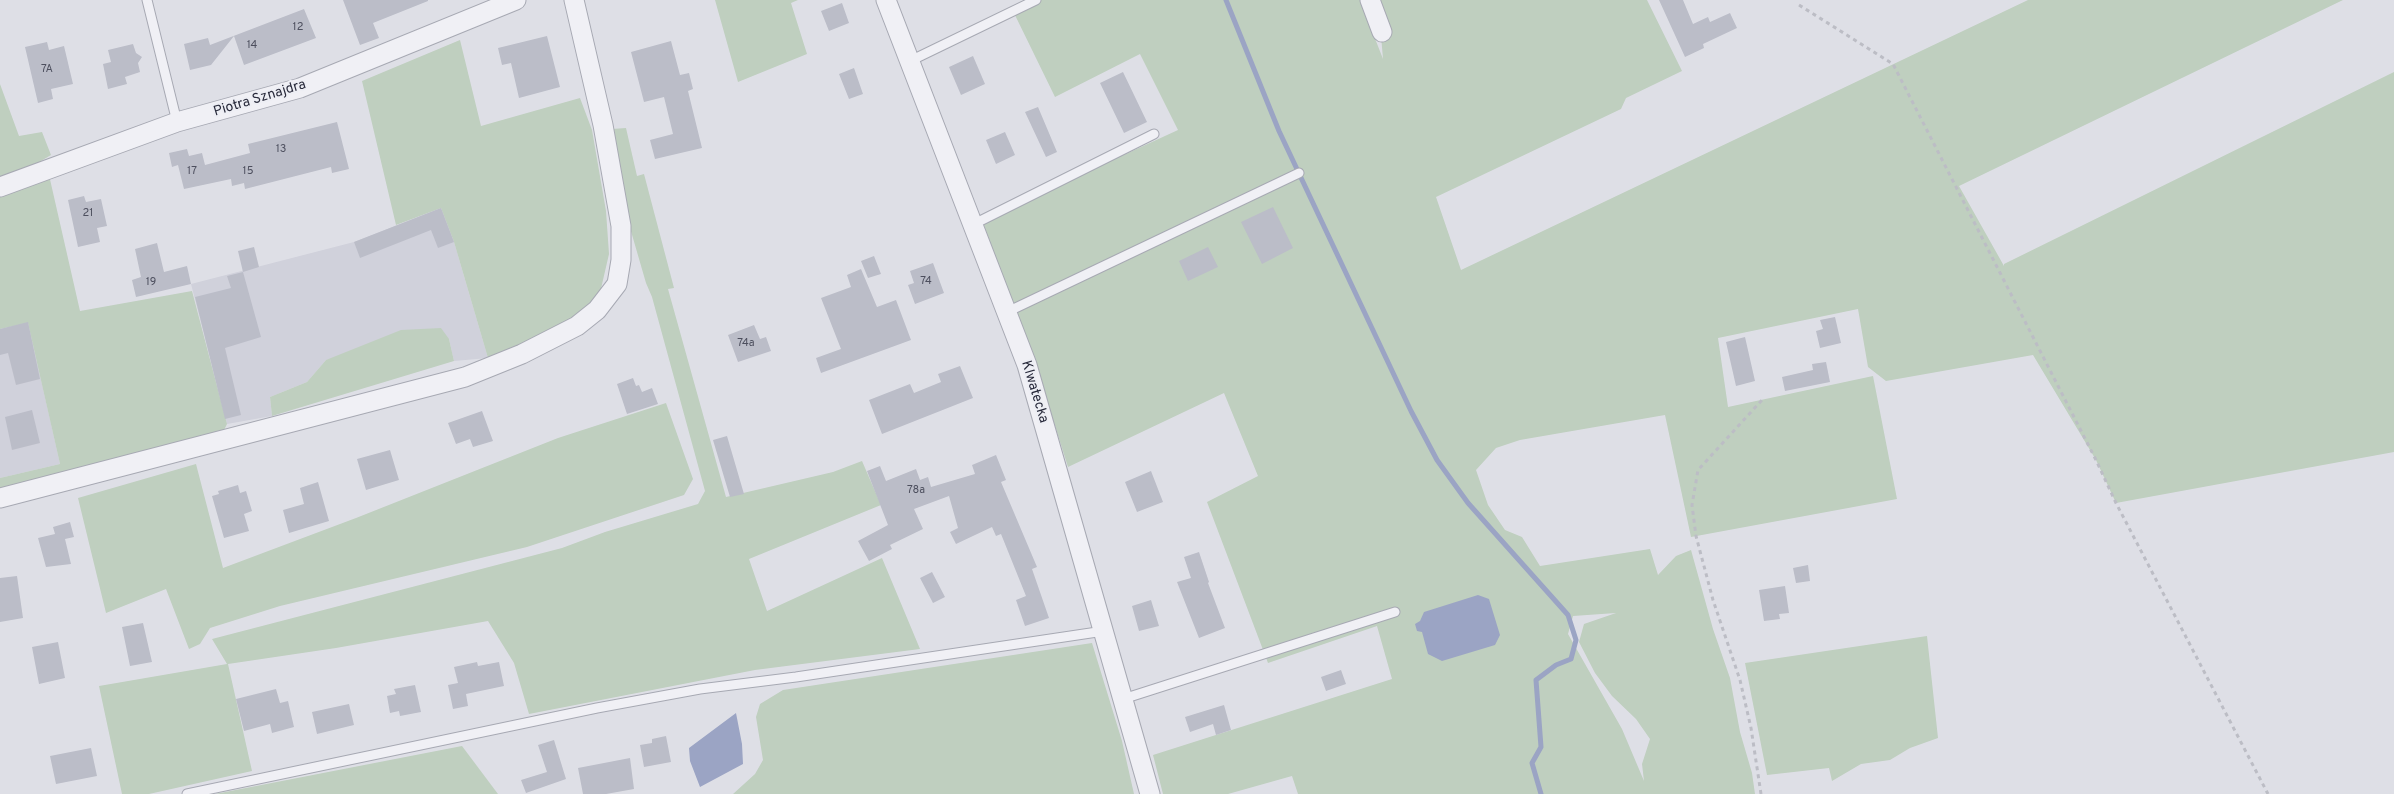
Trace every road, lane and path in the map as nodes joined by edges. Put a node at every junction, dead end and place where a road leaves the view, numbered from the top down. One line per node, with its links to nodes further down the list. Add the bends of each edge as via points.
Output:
1 (147, 0): 10 (lane)
2 (516, 0): 10 (street, Piotra Sznajdra, via 300,88)
3 (574, 0): 17 (street, via 603,125 620,226 621,260 617,284 597,310 578,326 466,377)
4 (886, 0): 9 (street, Klwatecka)
5 (1036, 0): 9 (lane)
6 (1370, 0): 8 (street)
7 (1799, 5): 24 (path, via 1893,64)
8 (1382, 32)
9 (910, 61): 14 (street, Klwatecka)
10 (177, 122): 13 (street, Piotra Sznajdra)
11 (1154, 134): 14 (lane)
12 (1299, 173): 15 (lane)
13 (0, 187)
14 (974, 224): 15 (street, Klwatecka)
15 (1007, 312): 19 (street, Klwatecka, via 1027,365)
16 (1762, 400): 23 (path, via 1698,470 1692,505 1696,536 1713,600 1740,680)
17 (0, 498)
18 (1395, 612): 20 (lane)
19 (1104, 631): 20 (street, Klwatecka); 21 (lane, via 700,689)
20 (1123, 699): 22 (street, Klwatecka)
21 (187, 794)
22 (1150, 794)
23 (1761, 794)
24 (2268, 794)

